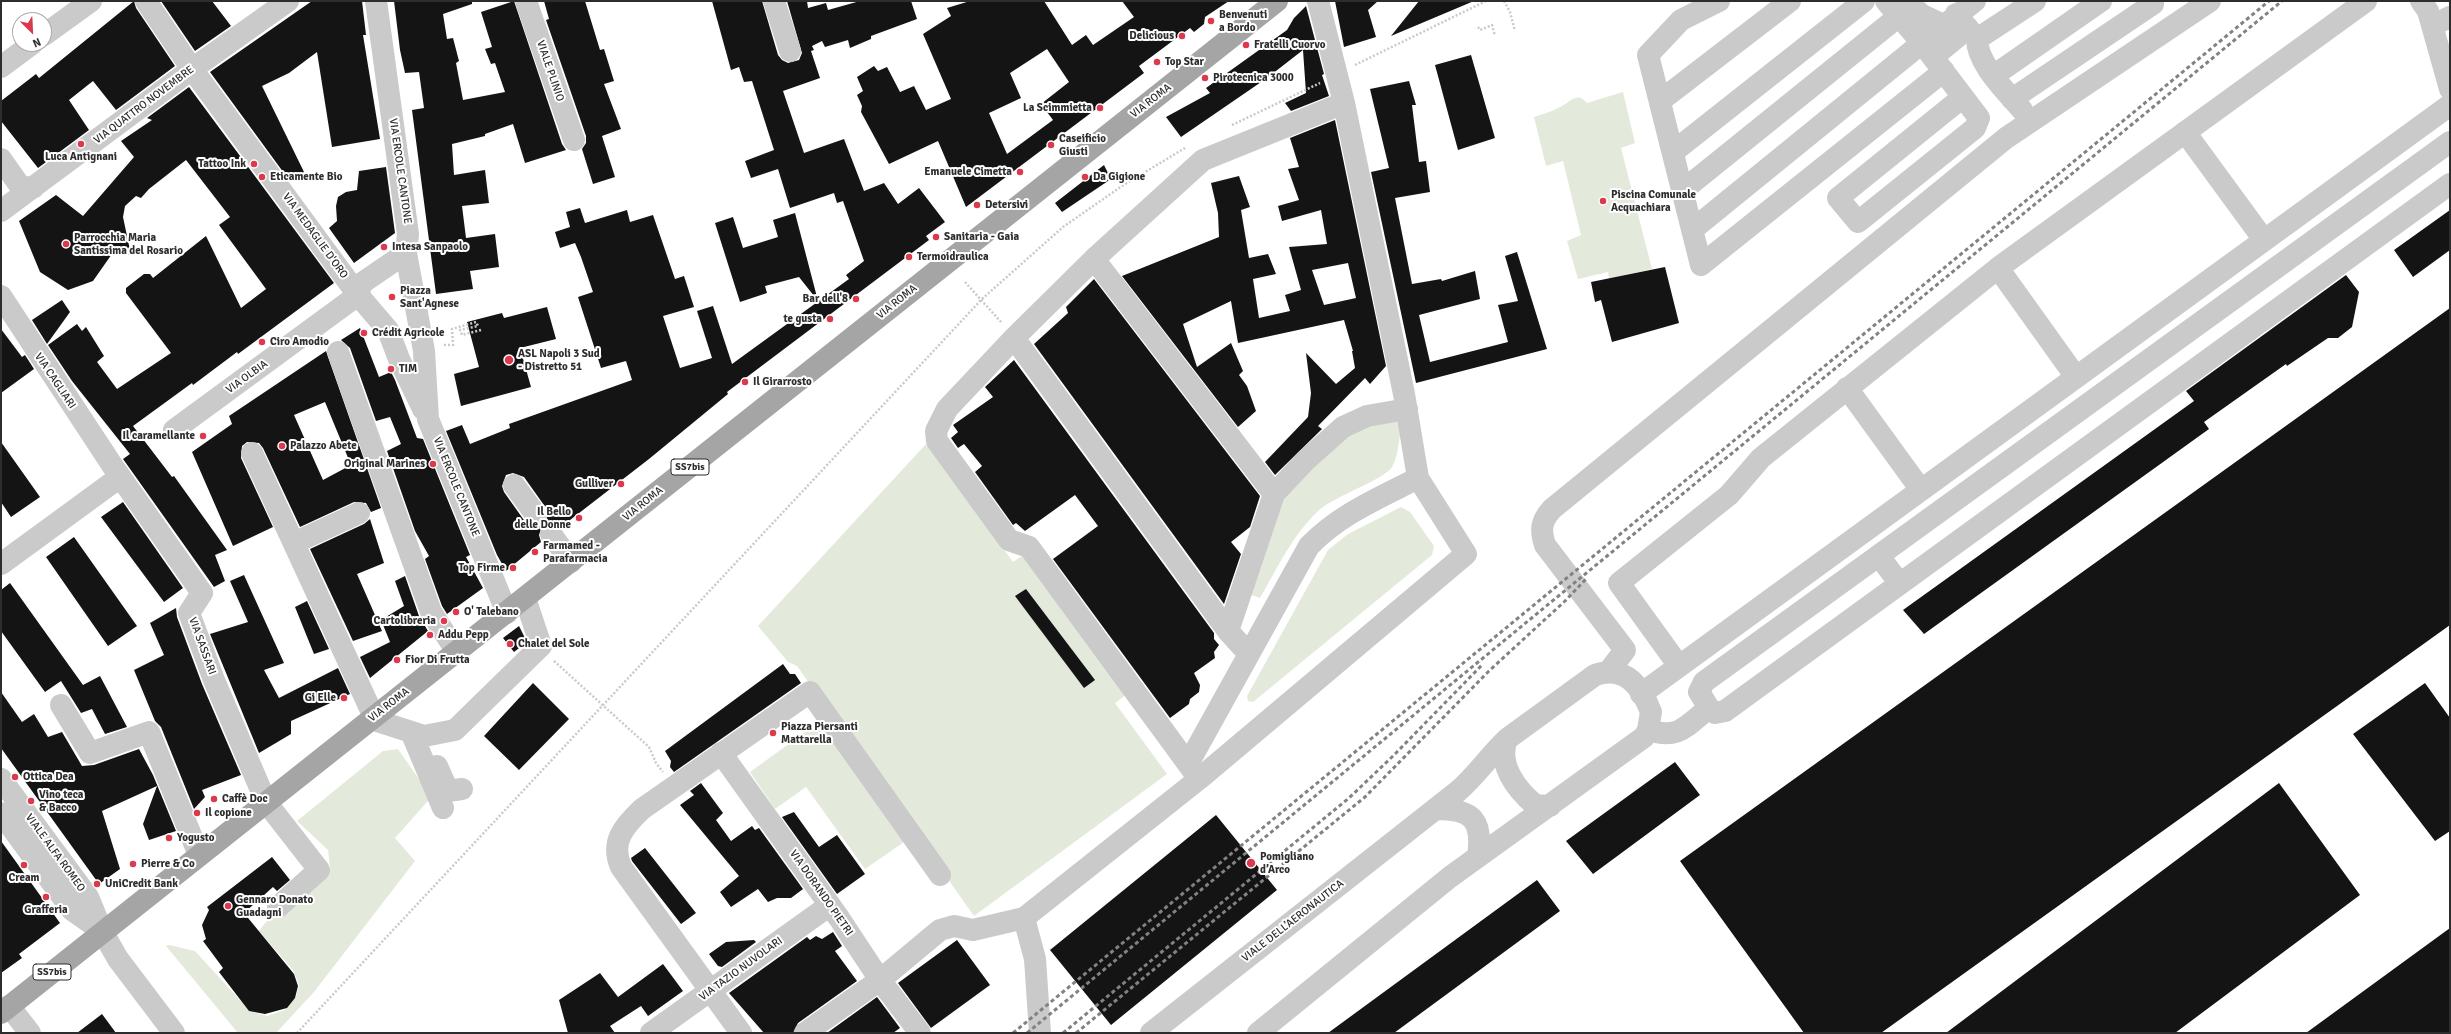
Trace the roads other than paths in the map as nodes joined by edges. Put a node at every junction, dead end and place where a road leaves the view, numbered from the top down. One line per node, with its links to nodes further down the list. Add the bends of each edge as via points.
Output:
1 (91, 1): 22 (street)
2 (146, 1): 27 (street, VIA MEDAGLIE D'ORO)
3 (288, 1): 27 (street, VIA QUATTRO NOVEMBRE)
4 (376, 1): 47 (street, VIA ERCOLE CANTONE, via 408,234)
5 (526, 1): 37 (street, VIALE PLINIO)
6 (774, 1): 23 (street)
7 (1278, 1): 75 (main road, VIA ROMA / SS7bis)
8 (1318, 1): 33 (street)
9 (1719, 1): 32 (street, via 1681,20 1648,55)
10 (1790, 1): 32 (street)
11 (1864, 1): 39 (street)
12 (1975, 1): 21 (street)
13 (2035, 1): 21 (street)
14 (2101, 1): 28 (street)
15 (2210, 1): 35 (street)
16 (2366, 1): 36 (street)
17 (2420, 1): 20 (street)
18 (2153, 3): 31 (street)
19 (1899, 5): 21 (street); 25 (street); 43 (street)
20 (2442, 26): 29 (street, via 2444,68)
21 (1961, 27): 25 (street); 28 (street)
22 (52, 29)
23 (790, 51)
24 (21, 52): 26 (street)
25 (1933, 57): 30 (street); 45 (street); 45 (street, via 1701,265)
26 (1, 67)
27 (192, 68): 42 (street, VIA QUATTRO NOVEMBRE); 50 (street, VIA MEDAGLIE D'ORO)
28 (1993, 76): 31 (street)
29 (2450, 89)
30 (1963, 96): 30 (street, via 1979,118 1975,128 1858,222 1838,198)
31 (2012, 99): 35 (street)
32 (1660, 102): 39 (street)
33 (1344, 103): 48 (street, via 1203,160); 58 (street)
34 (2450, 105): 46 (street)
35 (2032, 121): 82 (street, via 1980,159 1544,517 1542,536 1552,557)
36 (2185, 132): 46 (street); 49 (street)
37 (574, 140)
38 (2450, 142): 59 (street)
39 (1673, 152): 43 (street)
40 (1, 159): 42 (street)
41 (2450, 184): 61 (street)
42 (27, 187): 44 (street, VIA QUATTRO NOVEMBRE)
43 (1682, 191): 45 (street)
44 (1, 211)
45 (1692, 230)
46 (2264, 240): 56 (street)
47 (406, 253): 50 (street, via 362,283); 52 (street, VIA ERCOLE CANTONE)
48 (1094, 259): 54 (street); 68 (street)
49 (1998, 268): 56 (street); 57 (street)
50 (358, 295): 53 (street, VIA MEDAGLIE D'ORO); 62 (street, VIA OLBIA)
51 (1, 296): 64 (street, VIA CAGLIARI)
52 (418, 308): 53 (street); 60 (street, VIA ERCOLE CANTONE, via 424,351)
53 (388, 330): 60 (street, VIA MEDAGLIE D'ORO)
54 (1014, 338): 81 (street); 95 (street, via 947,409 936,431 937,441 1009,540 1029,547)
55 (338, 352): 83 (street, via 431,612)
56 (2076, 377): 67 (street)
57 (1847, 388): 67 (street); 80 (street, via 1761,458 1729,495 1619,583)
58 (1406, 401): 65 (street); 68 (street, via 1343,427 1306,460)
59 (2093, 401): 61 (street); 74 (street)
60 (428, 419): 79 (street, VIA ERCOLE CANTONE)
61 (2113, 429): 77 (street)
62 (174, 430)
63 (252, 453): 72 (street)
64 (116, 471): 73 (street); 76 (street); 98 (street, VIA SASSARI, via 202,593 189,613 214,680)
65 (1418, 478): 84 (street, via 1344,516 1314,540); 95 (street, via 1466,554)
66 (514, 485): 70 (street)
67 (1921, 490): 85 (street)
68 (1274, 494): 81 (street)
69 (359, 513): 72 (street)
70 (536, 515)
71 (551, 534): 75 (street)
72 (294, 543): 90 (street)
73 (1, 546)
74 (1879, 556): 77 (street); 88 (street, via 1704,682 1699,692)
75 (571, 562): 78 (main road, VIA ROMA / SS7bis)
76 (1, 564)
77 (1900, 584): 88 (street, via 1725,711 1715,713)
78 (525, 598): 79 (main road, VIA ROMA / SS7bis); 92 (street, via 541,646 456,730)
79 (507, 612): 83 (main road, VIA ROMA / SS7bis)
80 (1653, 630): 82 (street); 85 (street)
81 (1228, 631): 84 (street)
82 (1625, 650): 86 (street)
83 (458, 652): 90 (main road, VIA ROMA / SS7bis)
84 (1248, 653): 95 (street)
85 (1679, 666): 87 (street)
86 (1609, 671): 87 (street, via 1621,673 1630,679); 93 (street, VIALE DELL’AERONAUTICA, via 1595,675)
87 (1641, 694): 91 (street, via 1651,712)
88 (1707, 704): 91 (street, via 1673,734 1664,735)
89 (61, 706): 103 (street, via 90,753 149,732)
90 (373, 718): 92 (street); 98 (main road, VIA ROMA / SS7bis)
91 (1650, 725): 99 (street, via 1637,742)
92 (418, 735): 97 (street, via 448,790); 100 (street)
93 (1507, 739): 99 (street, via 1503,748 1503,759 1508,772 1535,805); 101 (street, VIALE DELL’AERONAUTICA, via 1471,780)
94 (721, 753): 105 (street, via 810,692); 106 (street, VIA DORANDO PIETRI); 111 (street, via 642,809 620,833 616,851 626,875)
95 (1194, 772): 108 (street)
96 (1, 779): 109 (street, VIALE ALFA ROMEO, via 88,897)
97 (462, 789)
98 (266, 802): 103 (main road, VIA ROMA / SS7bis); 107 (street, via 319,870)
99 (1550, 806): 104 (street)
100 (443, 808)
101 (1436, 809): 104 (street, via 1461,810 1474,820 1479,836); 120 (street, VIALE DELL’AERONAUTICA)
102 (1, 813): 109 (street, VIALE ALFA ROMEO, via 72,910)
103 (199, 855): 109 (main road, VIA ROMA / SS7bis)
104 (1478, 857): 121 (street, via 1409,909)
105 (940, 875)
106 (830, 905): 110 (street, VIA DORANDO PIETRI); 111 (street, VIA TAZIO NUVOLARI)
107 (278, 907)
108 (1024, 918): 110 (street, via 973,930 954,926 940,930); 119 (street, via 1035,959)
109 (102, 931): 112 (main road, SS7bis); 114 (street, VIALE ALFA ROMEO, via 118,959)
110 (880, 980): 117 (street); 118 (street, VIA DORANDO PIETRI)
111 (711, 991): 115 (street, VIA TAZIO NUVOLARI); 116 (street)
112 (5, 1010): 113 (street)
113 (30, 1033)
114 (174, 1033)
115 (651, 1033)
116 (741, 1033)
117 (805, 1033)
118 (920, 1033)
119 (1040, 1033)
120 (1151, 1033)
121 (1258, 1033)

